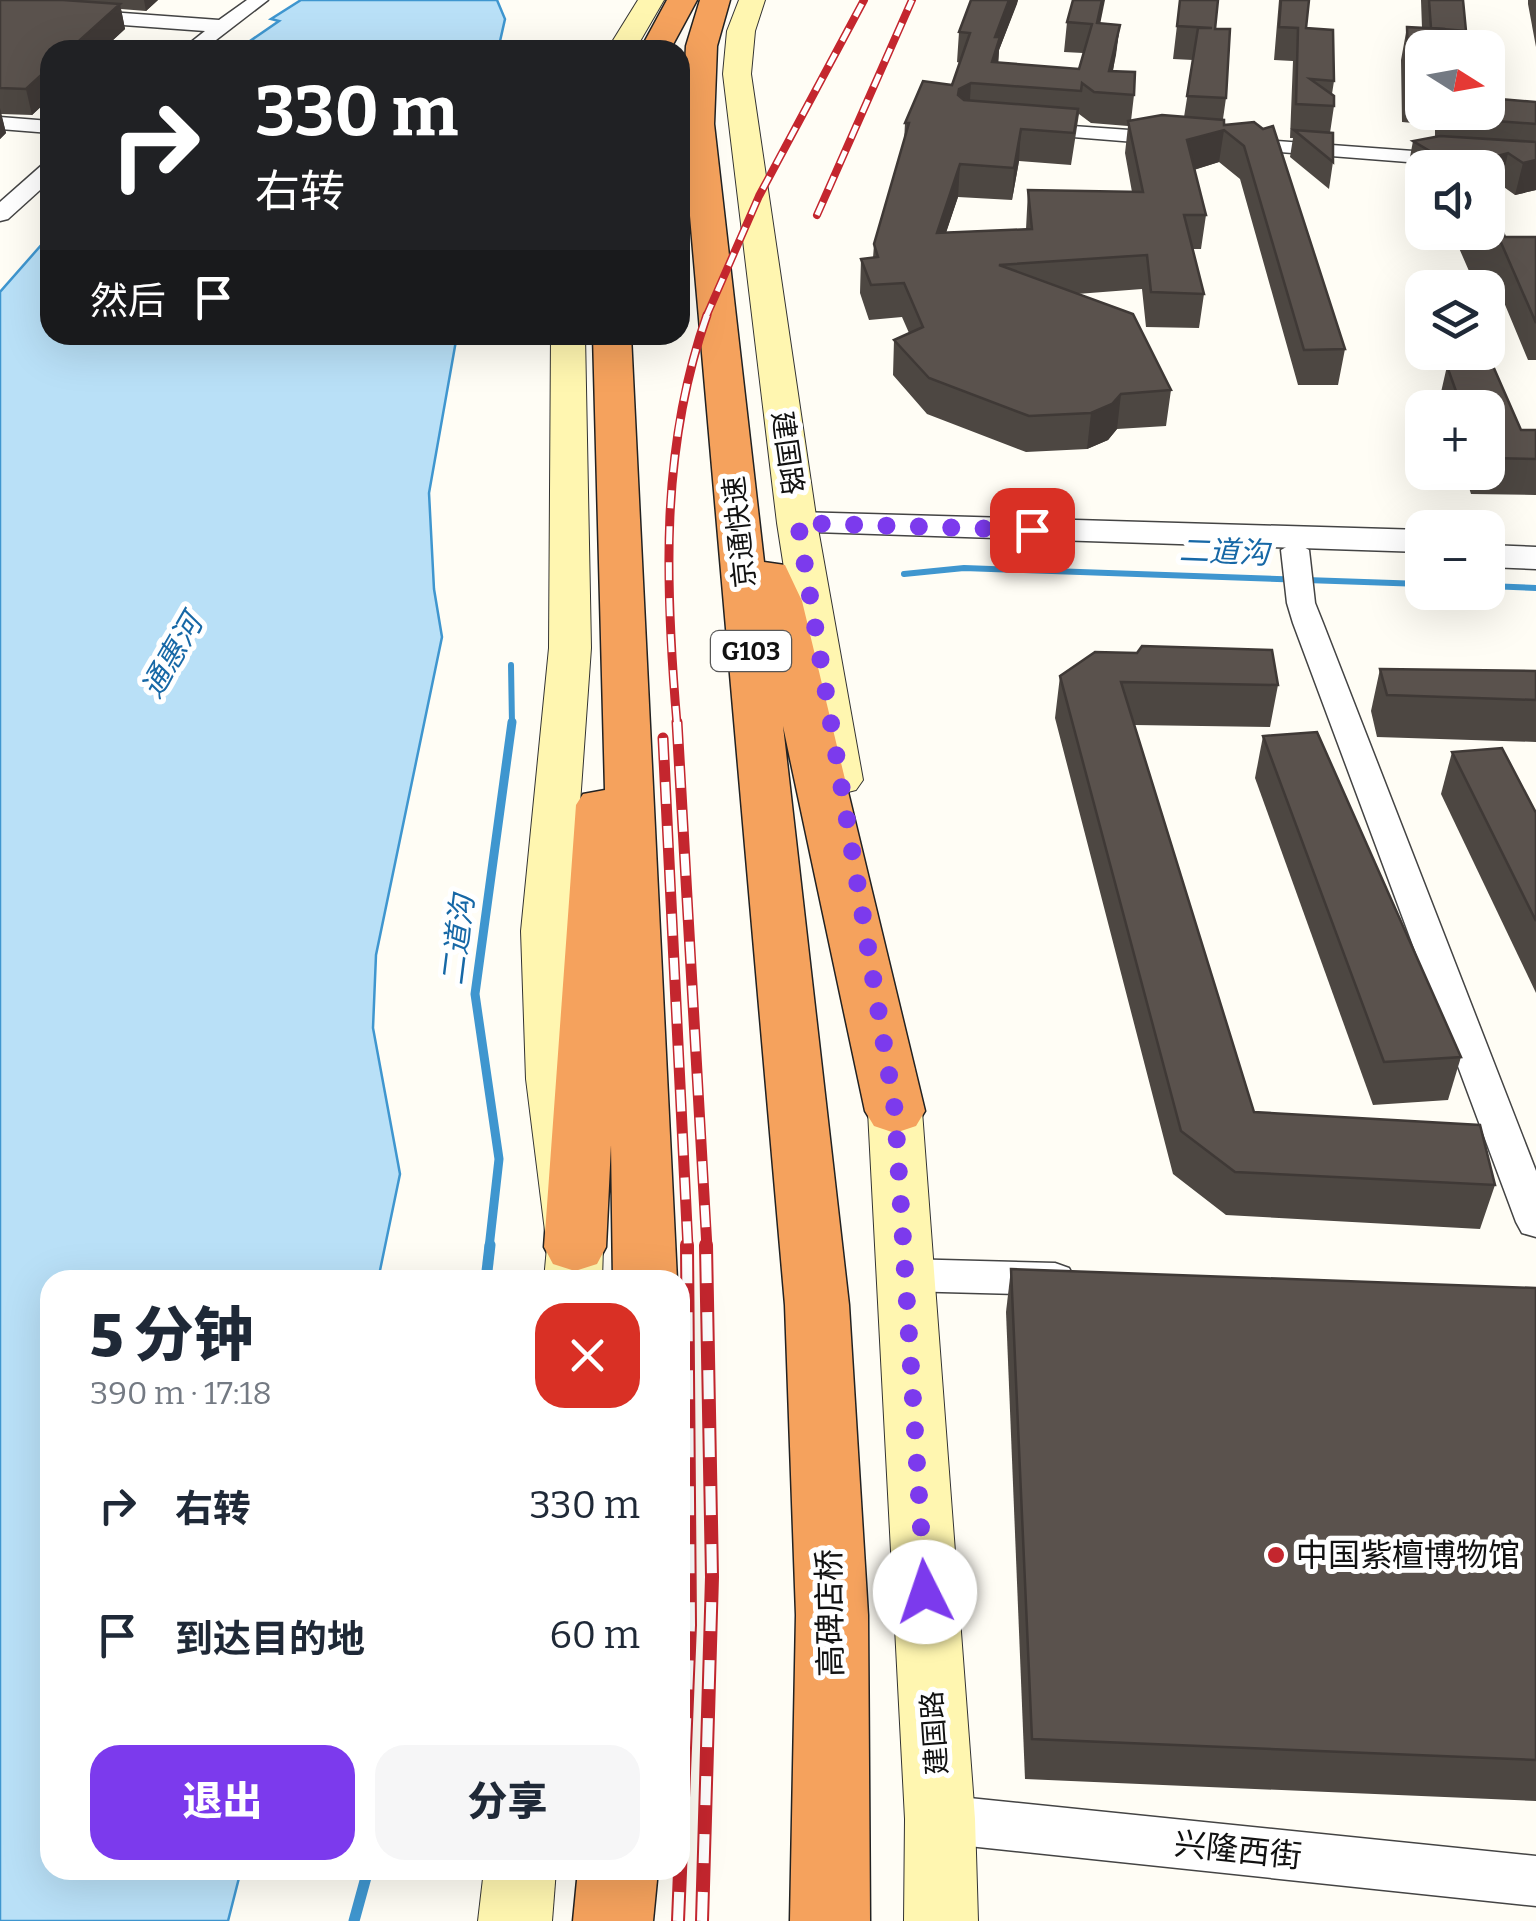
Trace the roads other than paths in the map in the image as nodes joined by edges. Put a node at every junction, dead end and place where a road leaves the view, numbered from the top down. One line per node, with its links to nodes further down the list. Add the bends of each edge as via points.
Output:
1 (259, 0): 7 (street)
2 (651, 0): 9 (main road)
3 (682, 0): 10 (highway)
4 (715, 0): 19 (highway, 京通快速 / G103, via 697,71 698,124)
5 (752, 0): 20 (main road, 建国路, via 737,74)
6 (0, 10): 7 (street)
7 (222, 26): 8 (street)
8 (204, 40)
9 (628, 40)
10 (660, 40)
11 (0, 123): 12 (street)
12 (40, 126)
13 (1008, 127): 14 (street)
14 (1536, 166)
15 (40, 179): 16 (street)
16 (0, 214)
17 (568, 345): 33 (main road, via 570,648 546,931 552,1079)
18 (612, 345): 28 (highway)
19 (734, 474): 31 (highway, via 779,601); 37 (highway, 京通快速 / G103)
20 (799, 529): 21 (street); 27 (street); 31 (main road, 建国路)
21 (1405, 542)
22 (1505, 544): 23 (street)
23 (1536, 545)
24 (1405, 555): 27 (street)
25 (1505, 557): 26 (street)
26 (1536, 558)
27 (1296, 559): 29 (street, via 1302,604)
28 (626, 654): 33 (highway, via 597,827); 34 (highway)
29 (1336, 698): 30 (street); 32 (street)
30 (1376, 698)
31 (895, 1111): 35 (main road, 建国路)
32 (1536, 1222)
33 (574, 1264)
34 (645, 1270)
35 (904, 1274): 36 (street); 38 (main road, 建国路)
36 (1084, 1280)
37 (817, 1305): 44 (highway, 高碑店桥 / G103, via 832,1615)
38 (940, 1819): 41 (street, 兴隆西街); 45 (main road, 建国路)
39 (519, 1880): 42 (main road)
40 (617, 1880): 43 (highway)
41 (1536, 1881)
42 (515, 1921)
43 (614, 1921)
44 (830, 1921)
45 (941, 1921)

